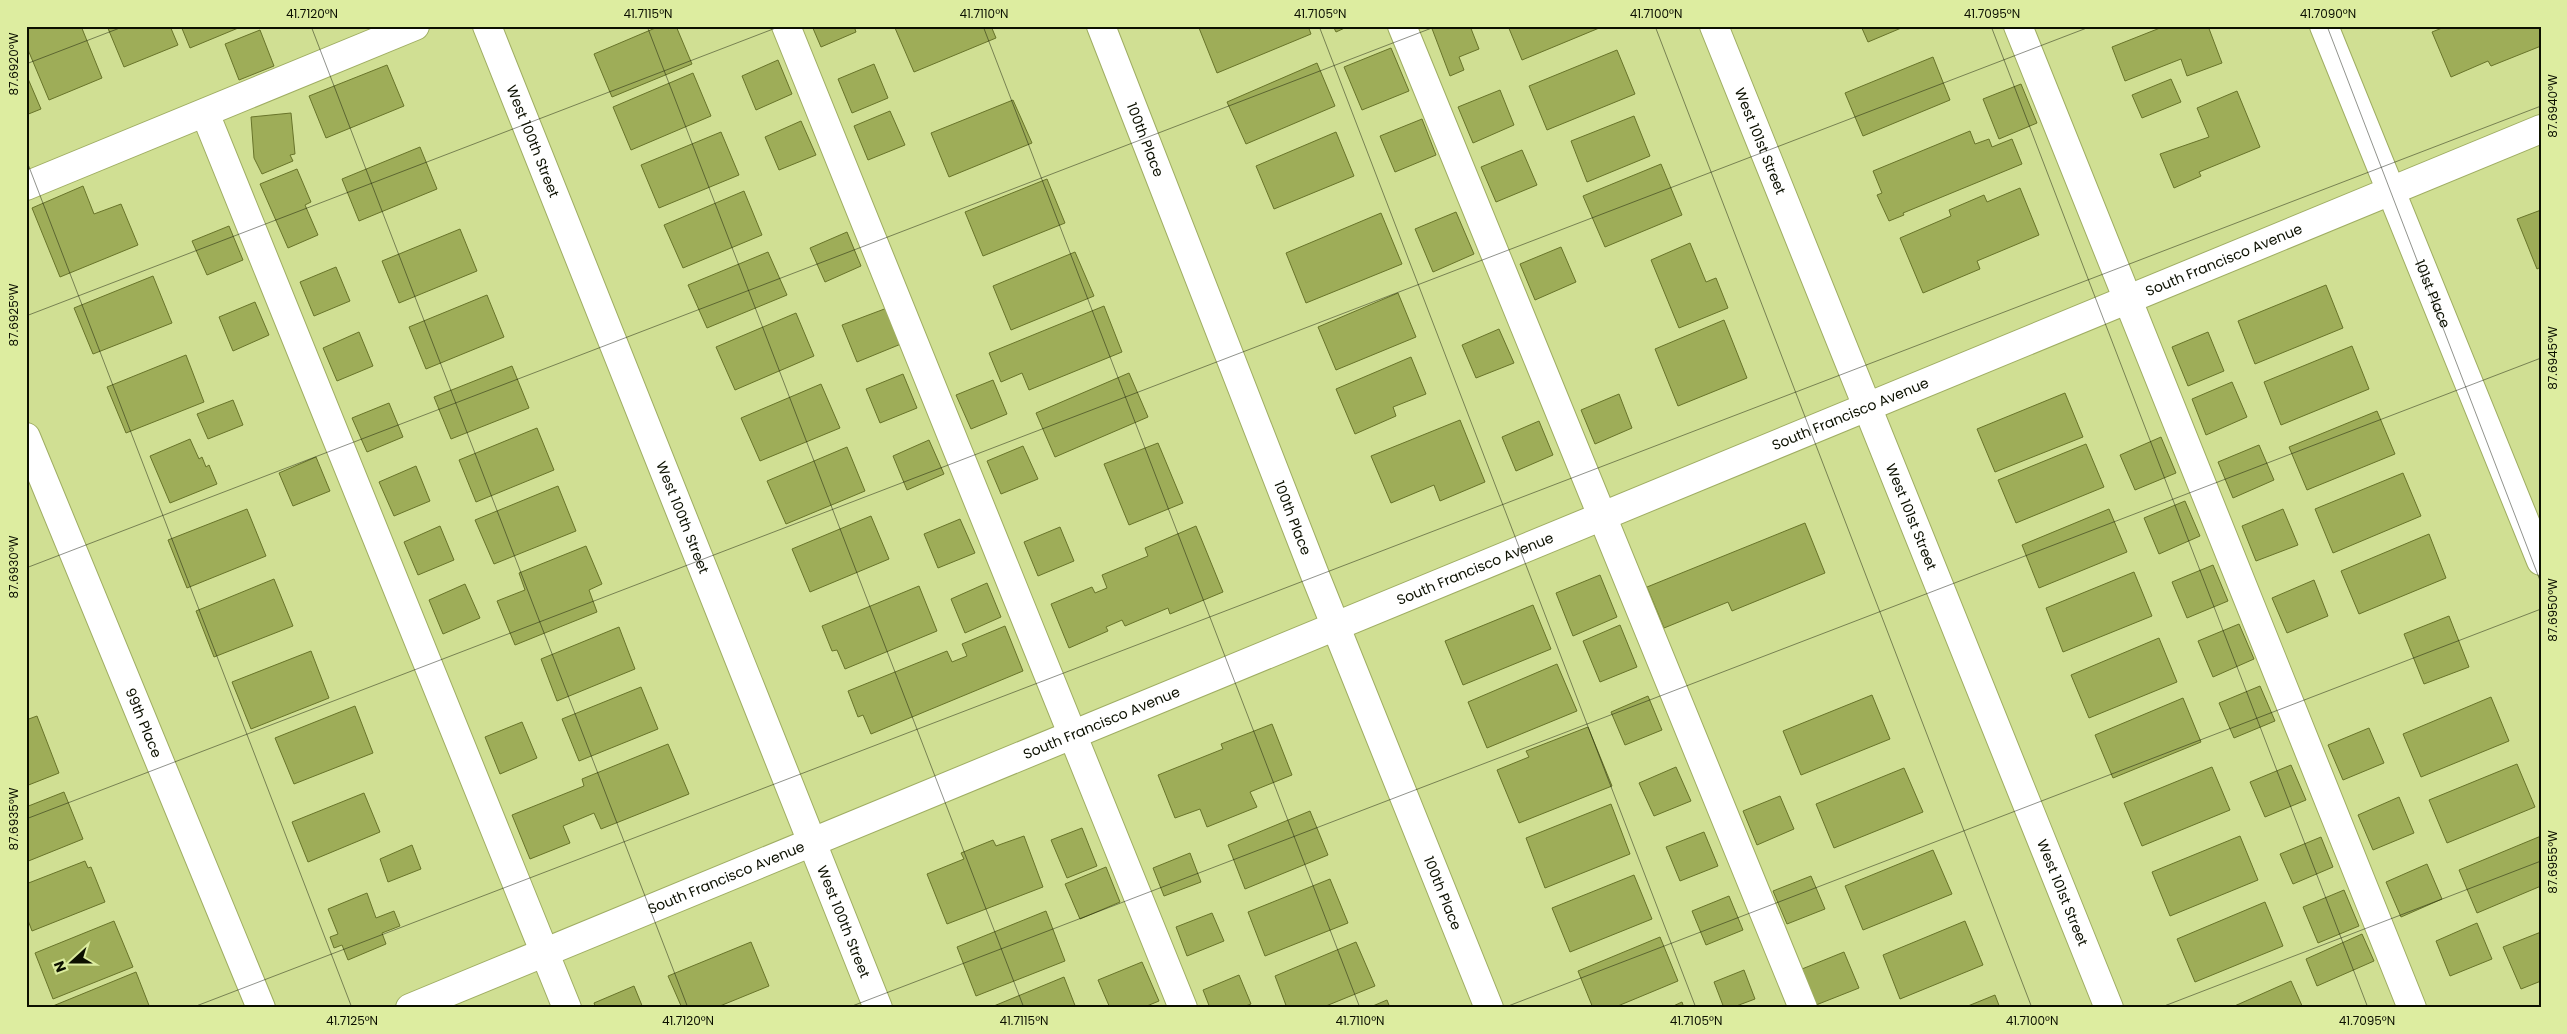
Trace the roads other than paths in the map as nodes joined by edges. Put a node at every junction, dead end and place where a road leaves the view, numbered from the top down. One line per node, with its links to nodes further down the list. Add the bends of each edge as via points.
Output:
1 (415, 26): 9 (street)
2 (486, 26): 20 (street, West 100th Street)
3 (786, 26): 19 (street)
4 (1100, 26): 18 (street, 100th Place)
5 (1402, 26): 16 (street)
6 (1714, 26): 14 (street, West 101st Street)
7 (2018, 26): 13 (street)
8 (2324, 26): 12 (street, 101st Place)
9 (205, 113): 11 (street); 21 (street)
10 (2541, 129): 12 (street, South Francisco Avenue)
11 (26, 186)
12 (2391, 191): 13 (street, South Francisco Avenue); 17 (street, 101st Place)
13 (2128, 299): 14 (street, South Francisco Avenue); 30 (street)
14 (1867, 407): 16 (street, South Francisco Avenue); 29 (street, West 101st Street)
15 (26, 437): 22 (street, 99th Place)
16 (1602, 516): 18 (street, South Francisco Avenue); 28 (street)
17 (2541, 561)
18 (1335, 626): 19 (street, South Francisco Avenue); 27 (street, 100th Place)
19 (1072, 734): 20 (street, South Francisco Avenue); 26 (street)
20 (812, 842): 21 (street, South Francisco Avenue); 25 (street, West 100th Street)
21 (544, 952): 23 (street, South Francisco Avenue); 24 (street)
22 (262, 1008)
23 (410, 1008)
24 (567, 1008)
25 (878, 1008)
26 (1182, 1008)
27 (1489, 1008)
28 (1803, 1008)
29 (2110, 1008)
30 (2412, 1008)

